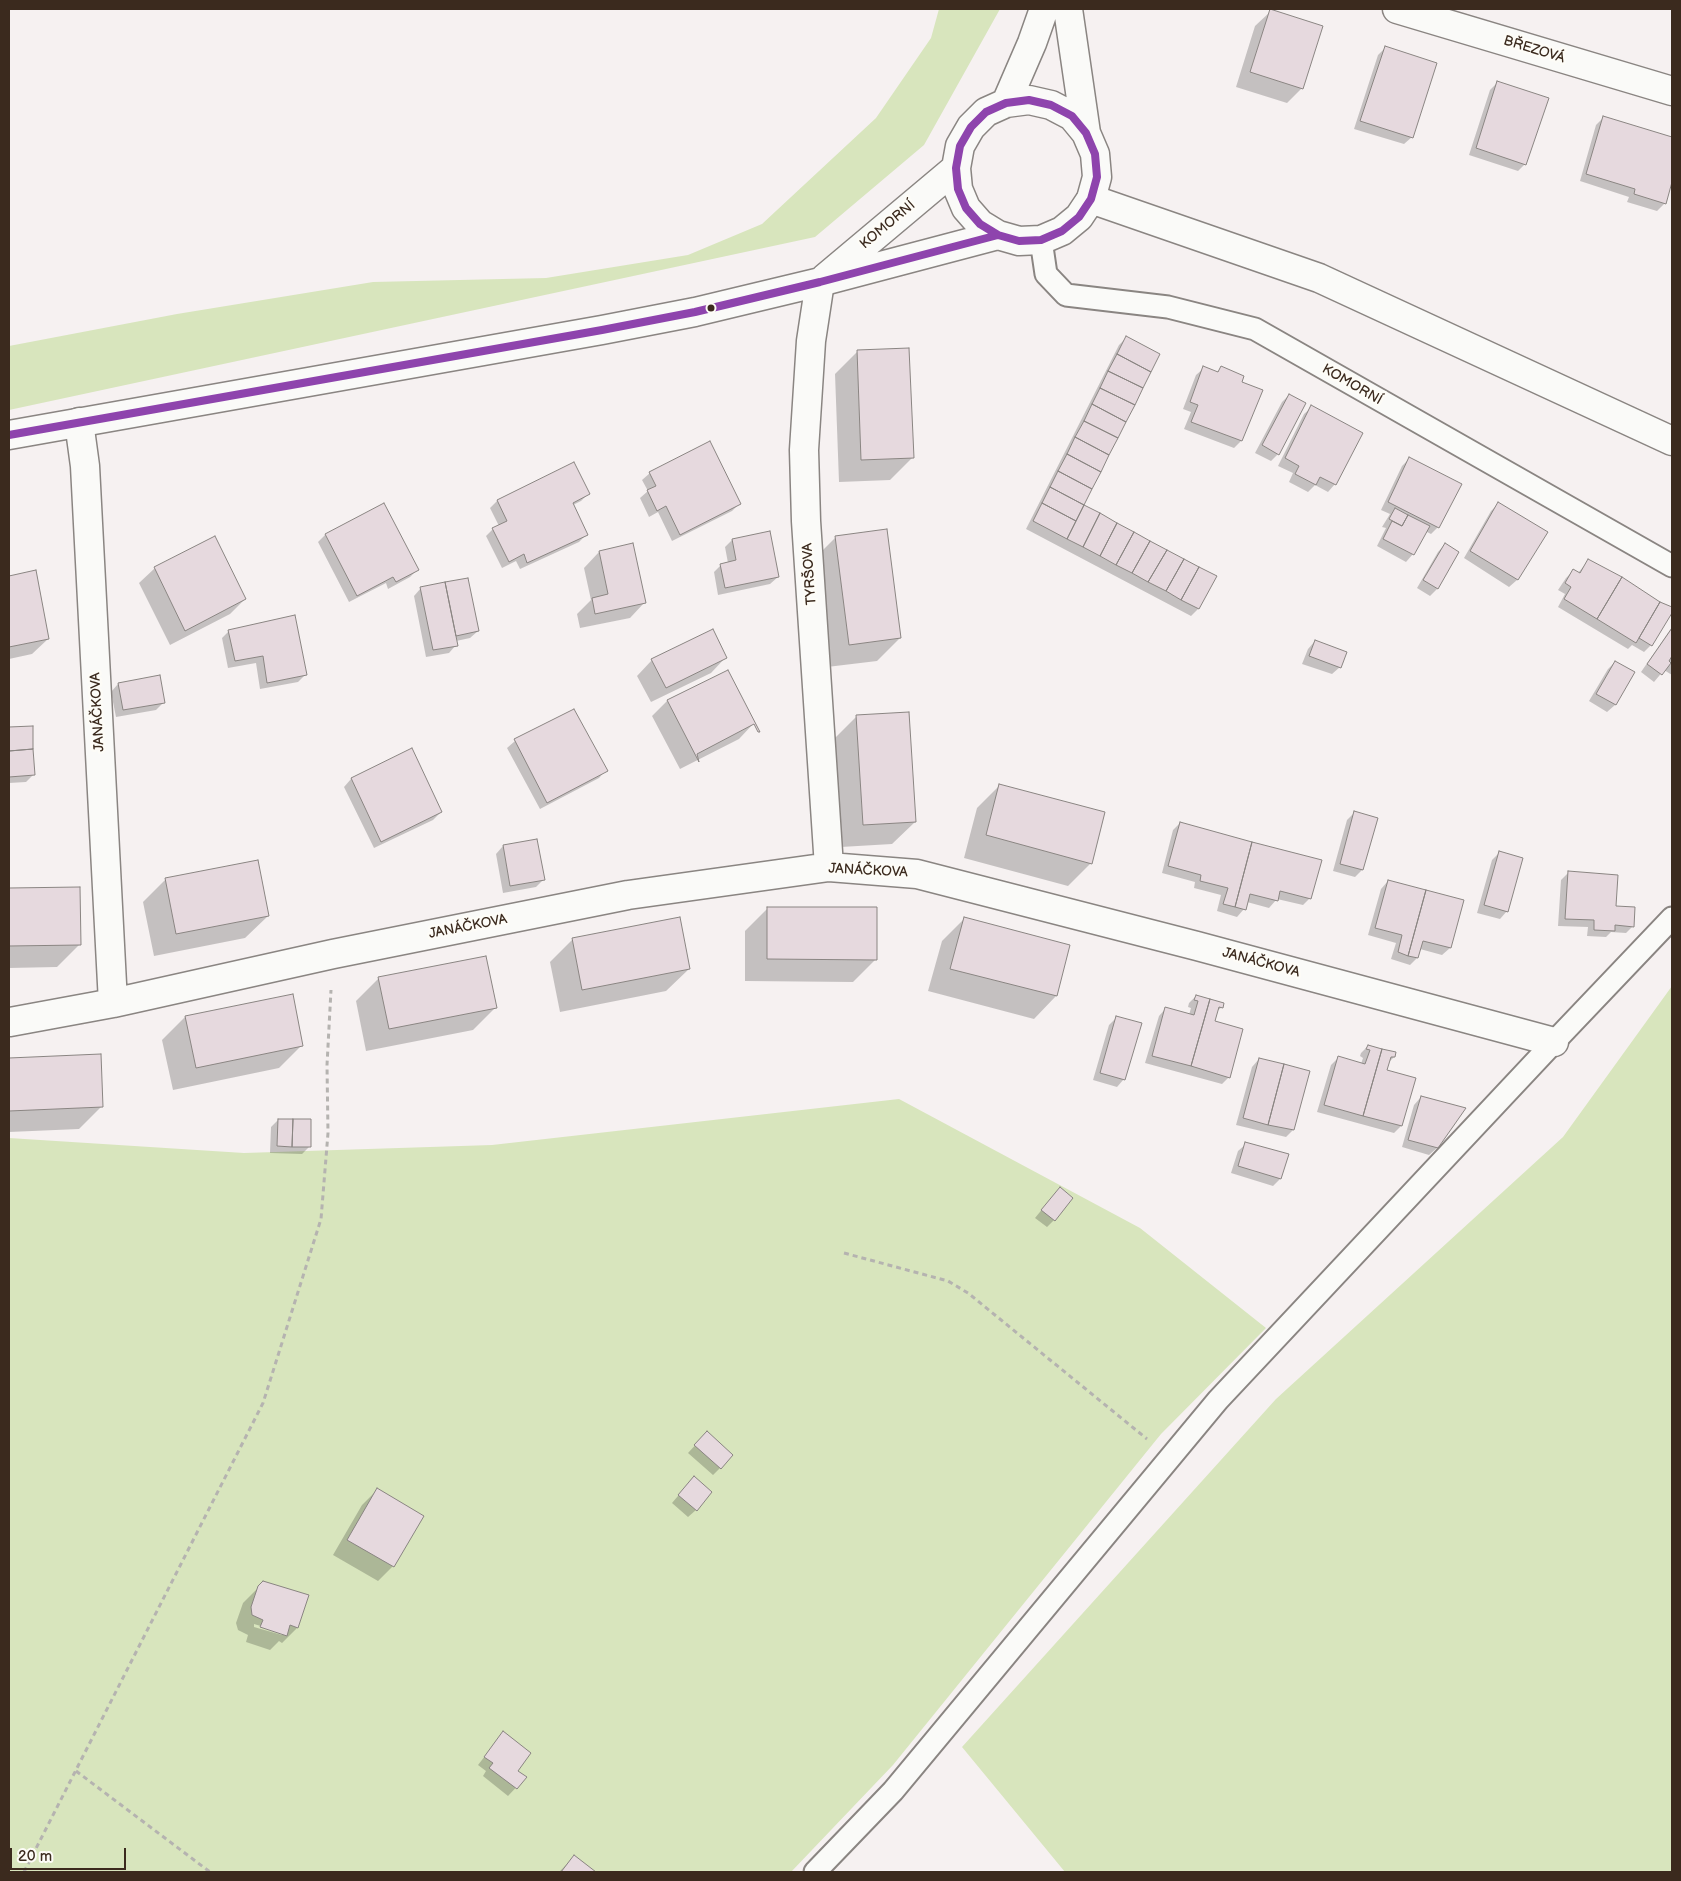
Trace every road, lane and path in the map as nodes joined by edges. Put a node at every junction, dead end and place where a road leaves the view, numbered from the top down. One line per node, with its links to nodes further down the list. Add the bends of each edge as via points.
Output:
1 (1044, 9): 5 (street)
2 (1068, 9): 6 (street)
3 (1397, 9): 4 (street, BŘEZOVÁ)
4 (1672, 91)
5 (1006, 103): 6 (street, KOMORNÍ, via 1029,100 1052,104 1072,116); 7 (street, KOMORNÍ, via 986,112 971,128 960,146)
6 (1086, 134): 8 (street, KOMORNÍ, via 1095,154 1097,177)
7 (956, 168): 9 (street, KOMORNÍ, via 958,189 966,208 980,224); 11 (street, KOMORNÍ)
8 (1091, 199): 10 (street, KOMORNÍ, via 1079,218 1062,231); 14 (street, via 1319,278)
9 (998, 235): 10 (street, KOMORNÍ, via 1019,241); 11 (street, KOMORNÍ)
10 (1041, 240): 15 (lane, KOMORNÍ, via 1046,274 1066,295 1168,308 1255,329)
11 (820, 282): 12 (street, KOMORNÍ, via 602,330); 16 (street, TYRŠOVA, via 811,341 804,450)
12 (79, 422): 13 (street, KOMORNÍ); 19 (street, JANÁČKOVA)
13 (9, 435)
14 (1672, 441)
15 (1672, 566)
16 (829, 867): 18 (street, JANÁČKOVA, via 628,895); 21 (street, JANÁČKOVA, via 917,874)
17 (1672, 918): 21 (lane)
18 (333, 954): 19 (street, JANÁČKOVA); 24 (path, via 327,1065 328,1133 321,1219 262,1403)
19 (114, 1003): 20 (street, JANÁČKOVA)
20 (10, 1022)
21 (1554, 1042): 23 (lane, via 1218,1400)
22 (844, 1253): 23 (path, via 948,1281 968,1293)
23 (1170, 1458): 27 (lane, via 893,1790)
24 (76, 1771): 25 (path); 26 (path)
25 (24, 1872)
26 (210, 1872)
27 (815, 1872)

